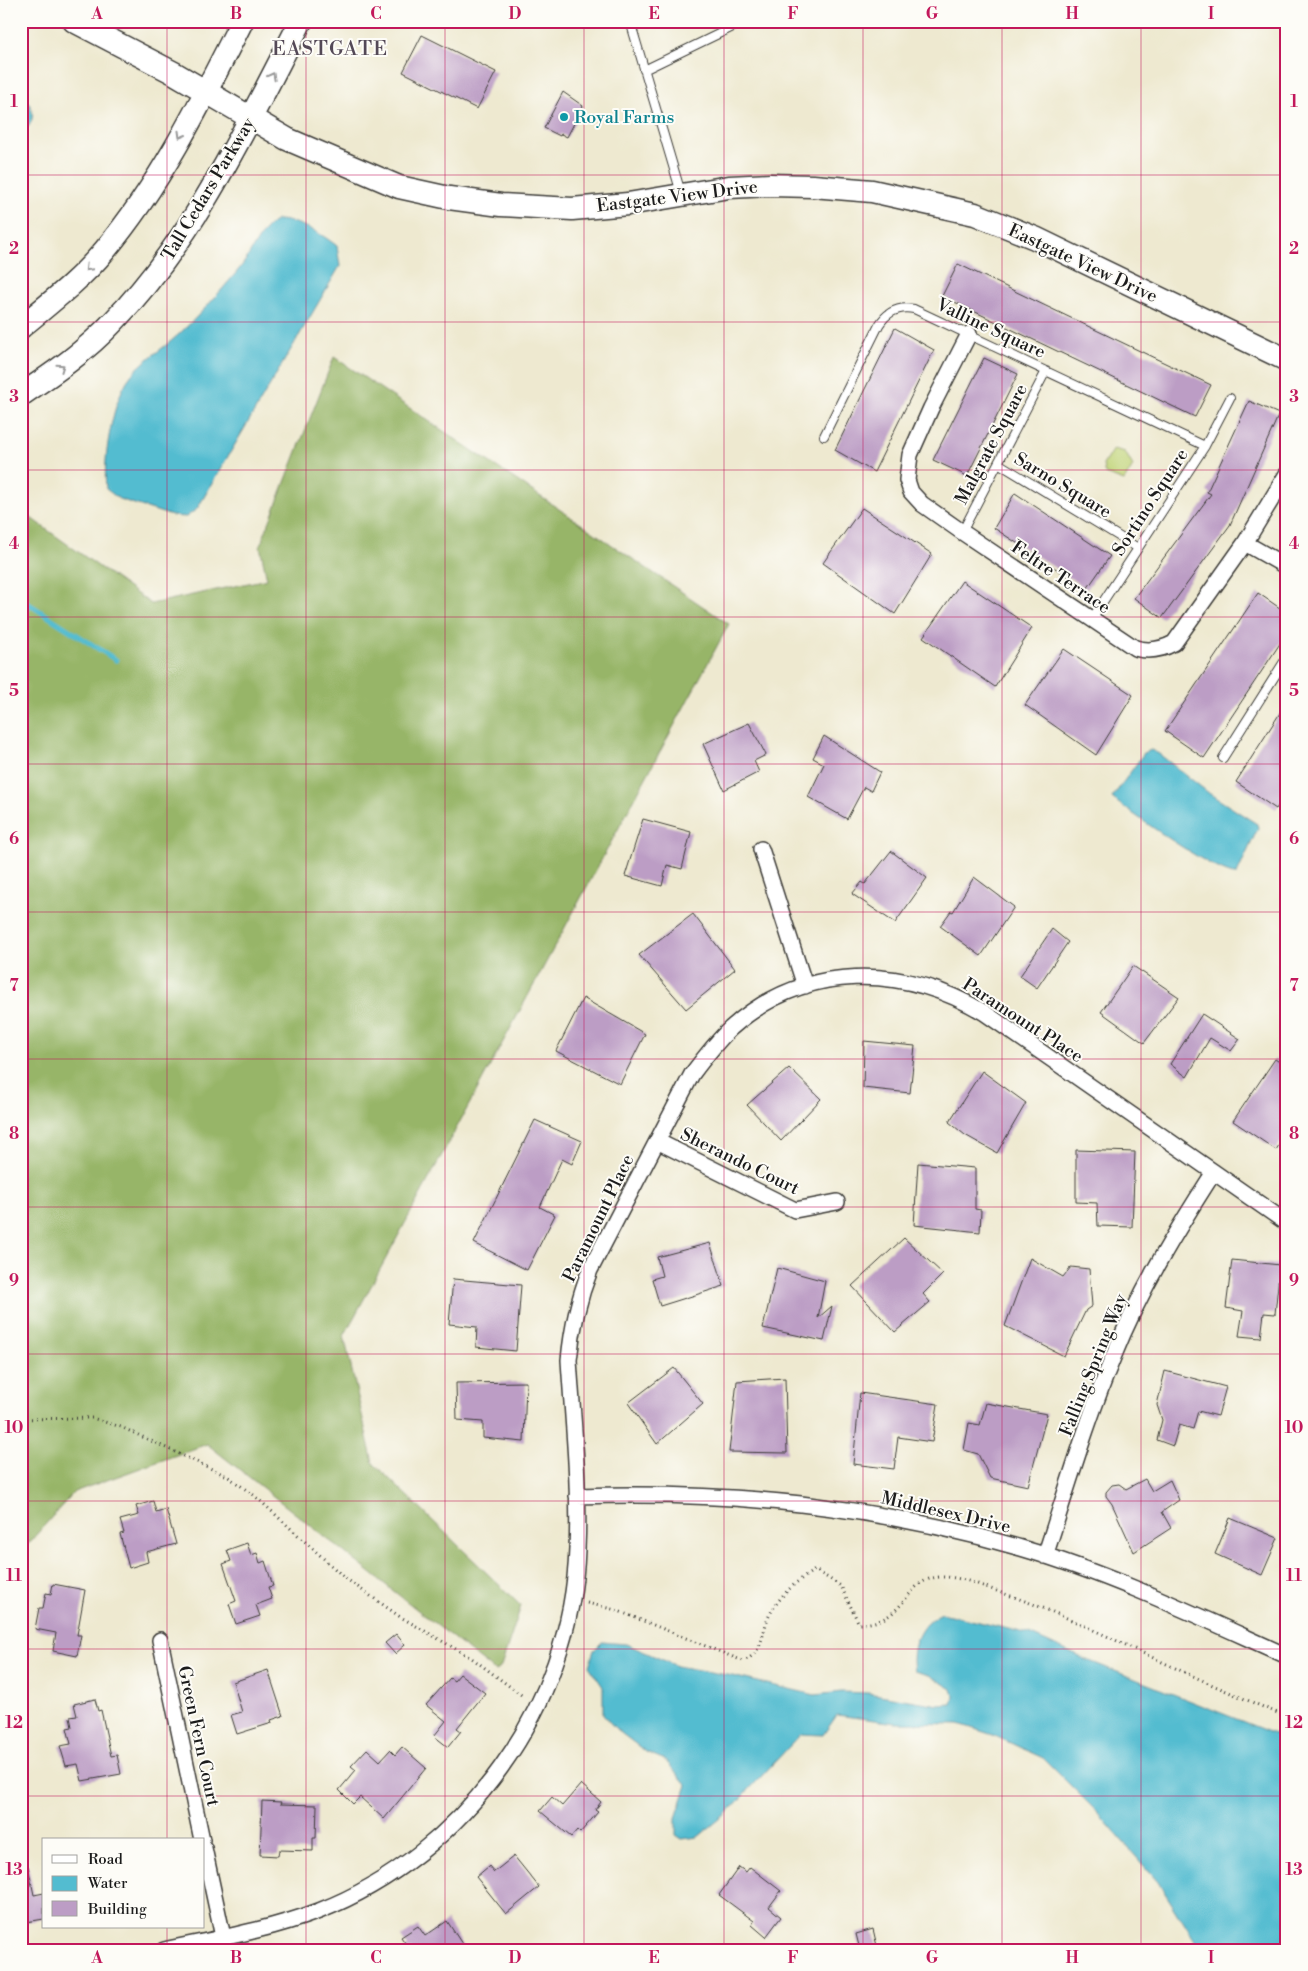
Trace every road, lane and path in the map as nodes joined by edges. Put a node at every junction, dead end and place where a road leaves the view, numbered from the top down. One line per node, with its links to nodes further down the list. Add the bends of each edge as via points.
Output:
1 (74, 21): 7 (street, Eastgate View Drive)
2 (242, 21): 7 (street)
3 (301, 21): 8 (street, Tall Cedars Parkway, one-way to 3)
4 (630, 21): 6 (lane)
5 (775, 21): 6 (lane, via 738,25)
6 (644, 70): 9 (lane)
7 (205, 93): 8 (street, Eastgate View Drive); 10 (street, one-way to 10, via 146,198 105,251 66,290)
8 (250, 119): 9 (street, Eastgate View Drive, via 351,168 399,187 450,198 572,209); 14 (street, Tall Cedars Parkway, one-way to 8, via 68,363 112,323 154,277 180,242)
9 (682, 195): 12 (street, Eastgate View Drive, via 729,187 813,186 872,192 975,214 1035,238)
10 (21, 327)
11 (969, 334): 13 (lane, Valline Square); 16 (lane, Valline Square, via 914,309 905,307 889,314 879,325); 20 (street, Feltre Terrace, via 930,408 907,468 911,492 922,504)
12 (1287, 360)
13 (1046, 371): 17 (lane, Valline Square); 18 (lane, Malgrate Square)
14 (21, 395)
15 (1230, 398): 17 (lane, Sortino Square)
16 (824, 436)
17 (1205, 446): 22 (lane, Sortino Square)
18 (998, 463): 20 (lane, Malgrate Square); 22 (lane, Sarno Square)
19 (1287, 474): 21 (street, Feltre Terrace)
20 (962, 532): 24 (street, Feltre Terrace)
21 (1245, 543): 23 (street); 24 (street, Feltre Terrace, via 1174,643 1145,651)
22 (1138, 548): 24 (lane, Sortino Square)
23 (1287, 567)
24 (1091, 620)
25 (1287, 656): 26 (lane)
26 (1223, 758)
27 (761, 849): 28 (street)
28 (805, 986): 29 (street, Paramount Place, via 754,1010 711,1048 692,1074); 30 (street, Paramount Place, via 834,979 870,976 902,979 937,988 985,1013)
29 (657, 1141): 31 (street, Sherando Court, via 796,1210); 34 (street, Paramount Place, via 590,1270 578,1300 569,1360)
30 (1214, 1172): 32 (street, Paramount Place); 35 (street, Falling Spring Way, via 1176,1230 1114,1353 1095,1401)
31 (837, 1202)
32 (1287, 1223)
33 (21, 1420): 39 (path, via 92,1418 121,1427 227,1476 255,1496 346,1578 399,1616 473,1659 524,1698)
34 (577, 1496): 35 (street, Middlesex Drive, via 737,1497 825,1506 957,1531); 36 (street, Paramount Place, via 577,1550)
35 (1045, 1556): 38 (street, Middlesex Drive, via 1167,1603)
36 (572, 1600): 39 (street, Paramount Place, via 562,1642); 40 (path, via 616,1610 743,1661 753,1657 759,1649 769,1616 792,1584 815,1570 841,1586 860,1624 885,1619 896,1612 917,1584 939,1577 959,1578 1052,1611 1216,1688)
37 (160, 1640): 41 (street, Green Fern Court)
38 (1287, 1656)
39 (538, 1704): 43 (street, Paramount Place, via 507,1759 481,1793 452,1825 425,1848 382,1879 320,1910)
40 (1287, 1717)
41 (202, 1838)
42 (205, 1853): 43 (street)
43 (223, 1937): 44 (street, Paramount Place)
44 (164, 1950)

